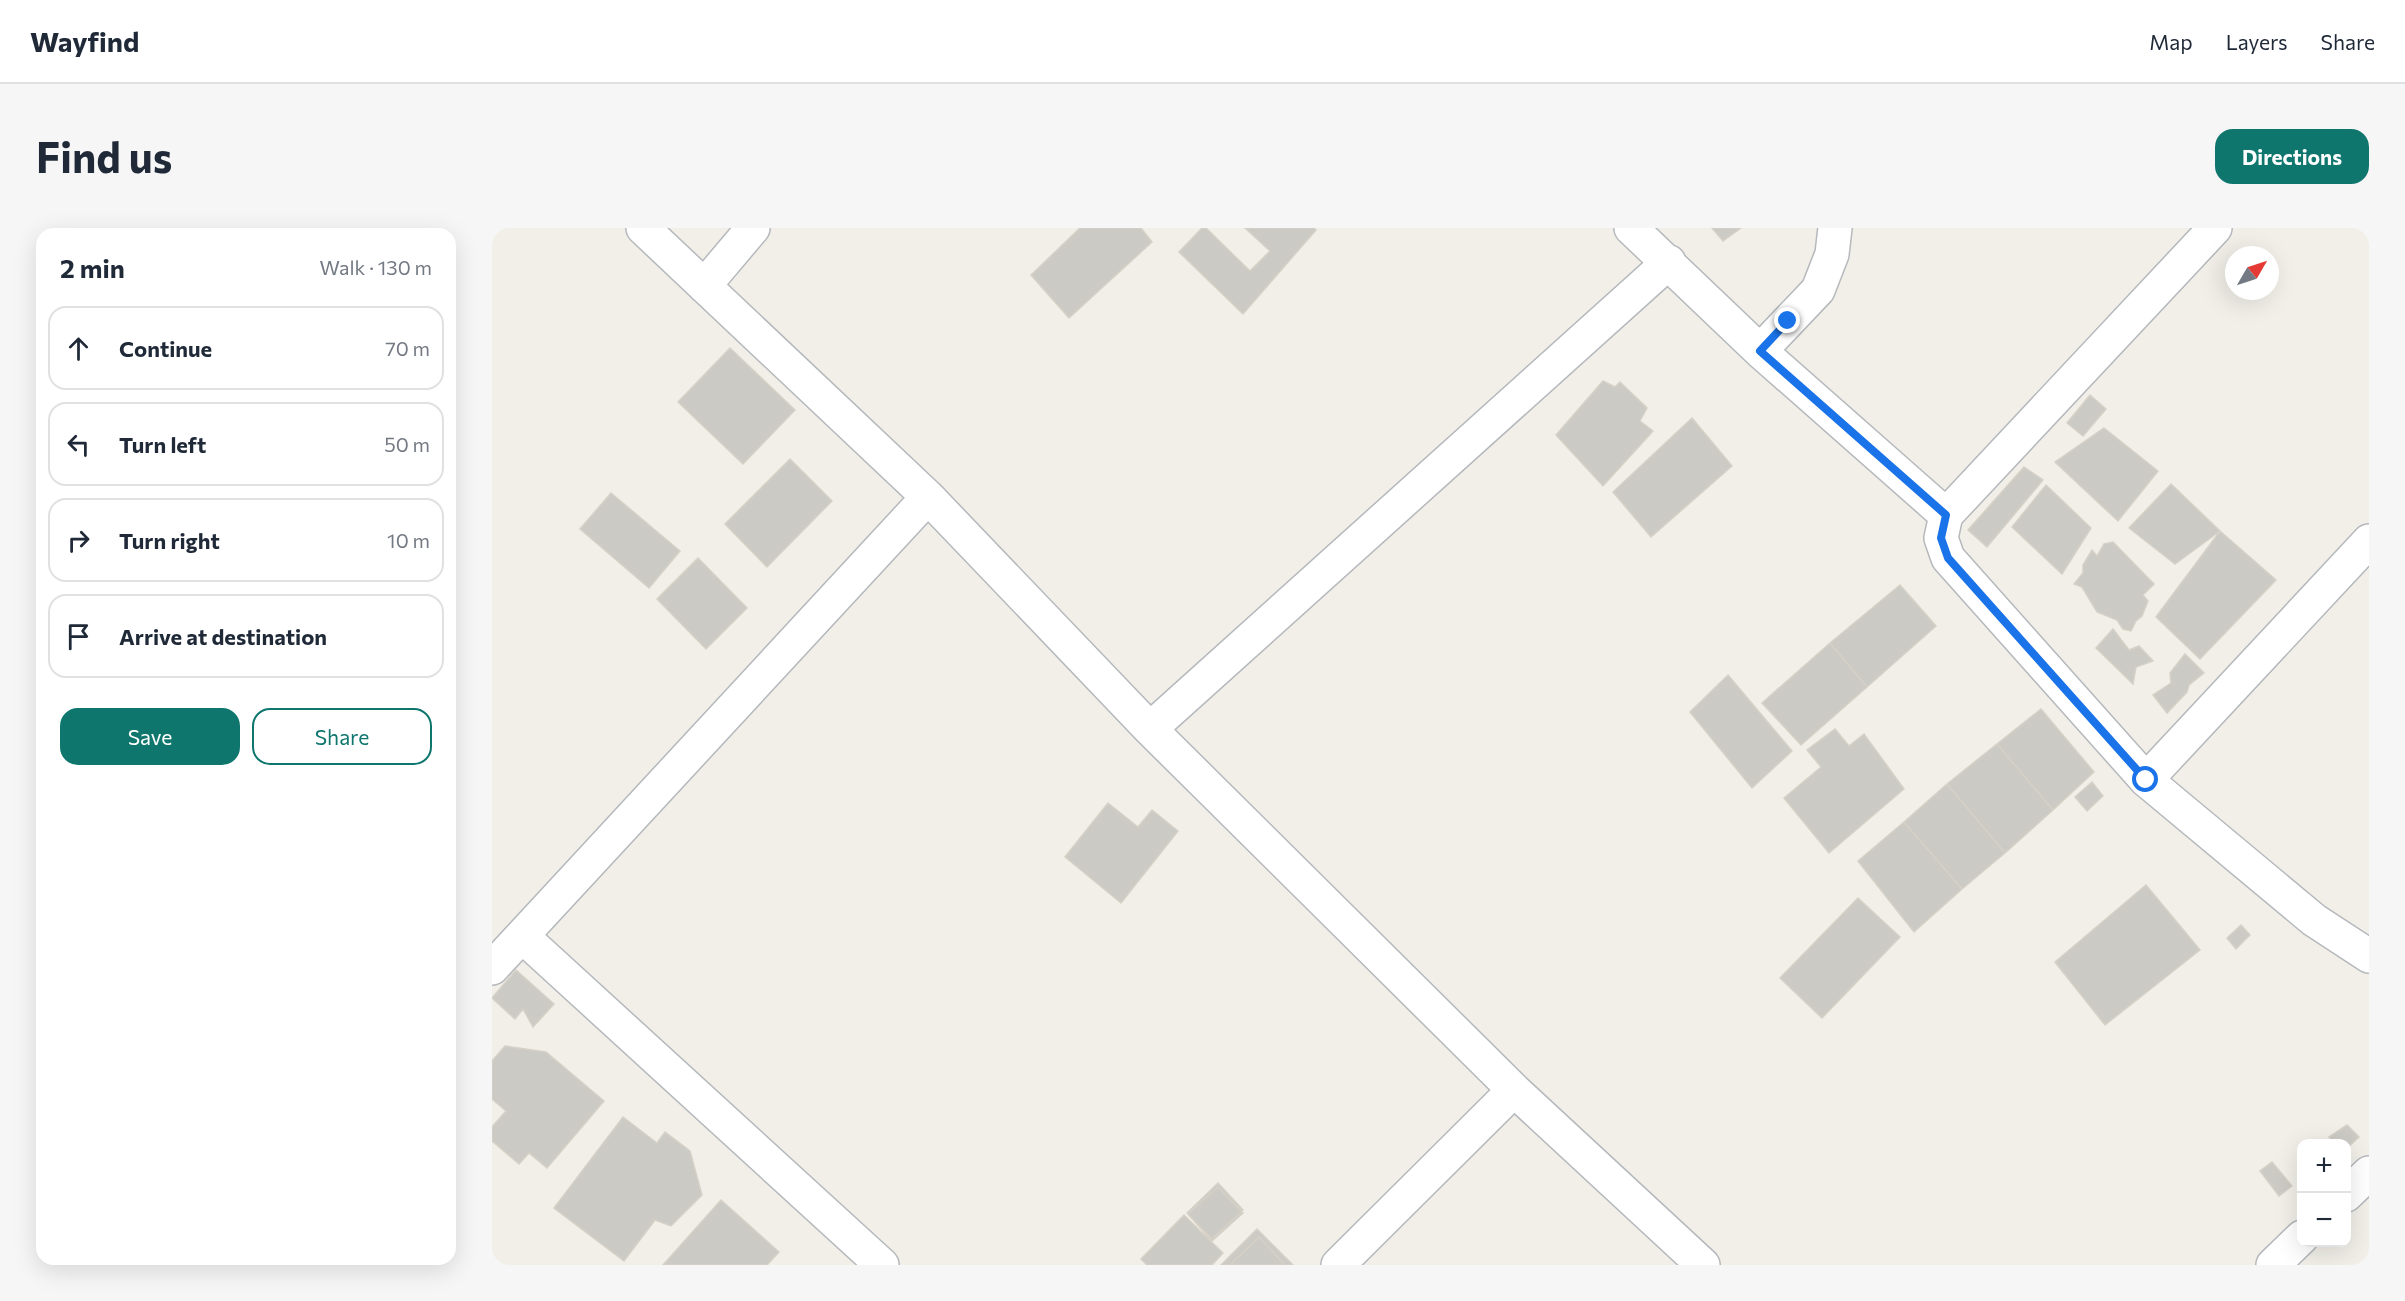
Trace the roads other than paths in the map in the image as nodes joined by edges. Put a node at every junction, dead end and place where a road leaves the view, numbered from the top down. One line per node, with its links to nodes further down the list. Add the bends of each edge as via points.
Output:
1 (643, 228): 7 (street)
2 (753, 228): 7 (street)
3 (1631, 228): 6 (street)
4 (1835, 228): 8 (street, via 1832,254 1818,290)
5 (2215, 228): 10 (street)
6 (1669, 262): 8 (street); 12 (street)
7 (704, 286): 9 (street)
8 (1760, 351): 10 (street)
9 (928, 496): 12 (street); 14 (street)
10 (1946, 515): 13 (street, via 1941,538 1948,558)
11 (2369, 541): 13 (street)
12 (1150, 729): 17 (street)
13 (2146, 780): 15 (street, via 2314,920)
14 (522, 936): 16 (street); 21 (street)
15 (2369, 956)
16 (492, 968)
17 (1514, 1090): 22 (street); 23 (street)
18 (2369, 1173): 19 (street)
19 (2347, 1193)
20 (2297, 1241): 24 (street)
21 (882, 1265)
22 (1338, 1265)
23 (1703, 1265)
24 (2272, 1265)

